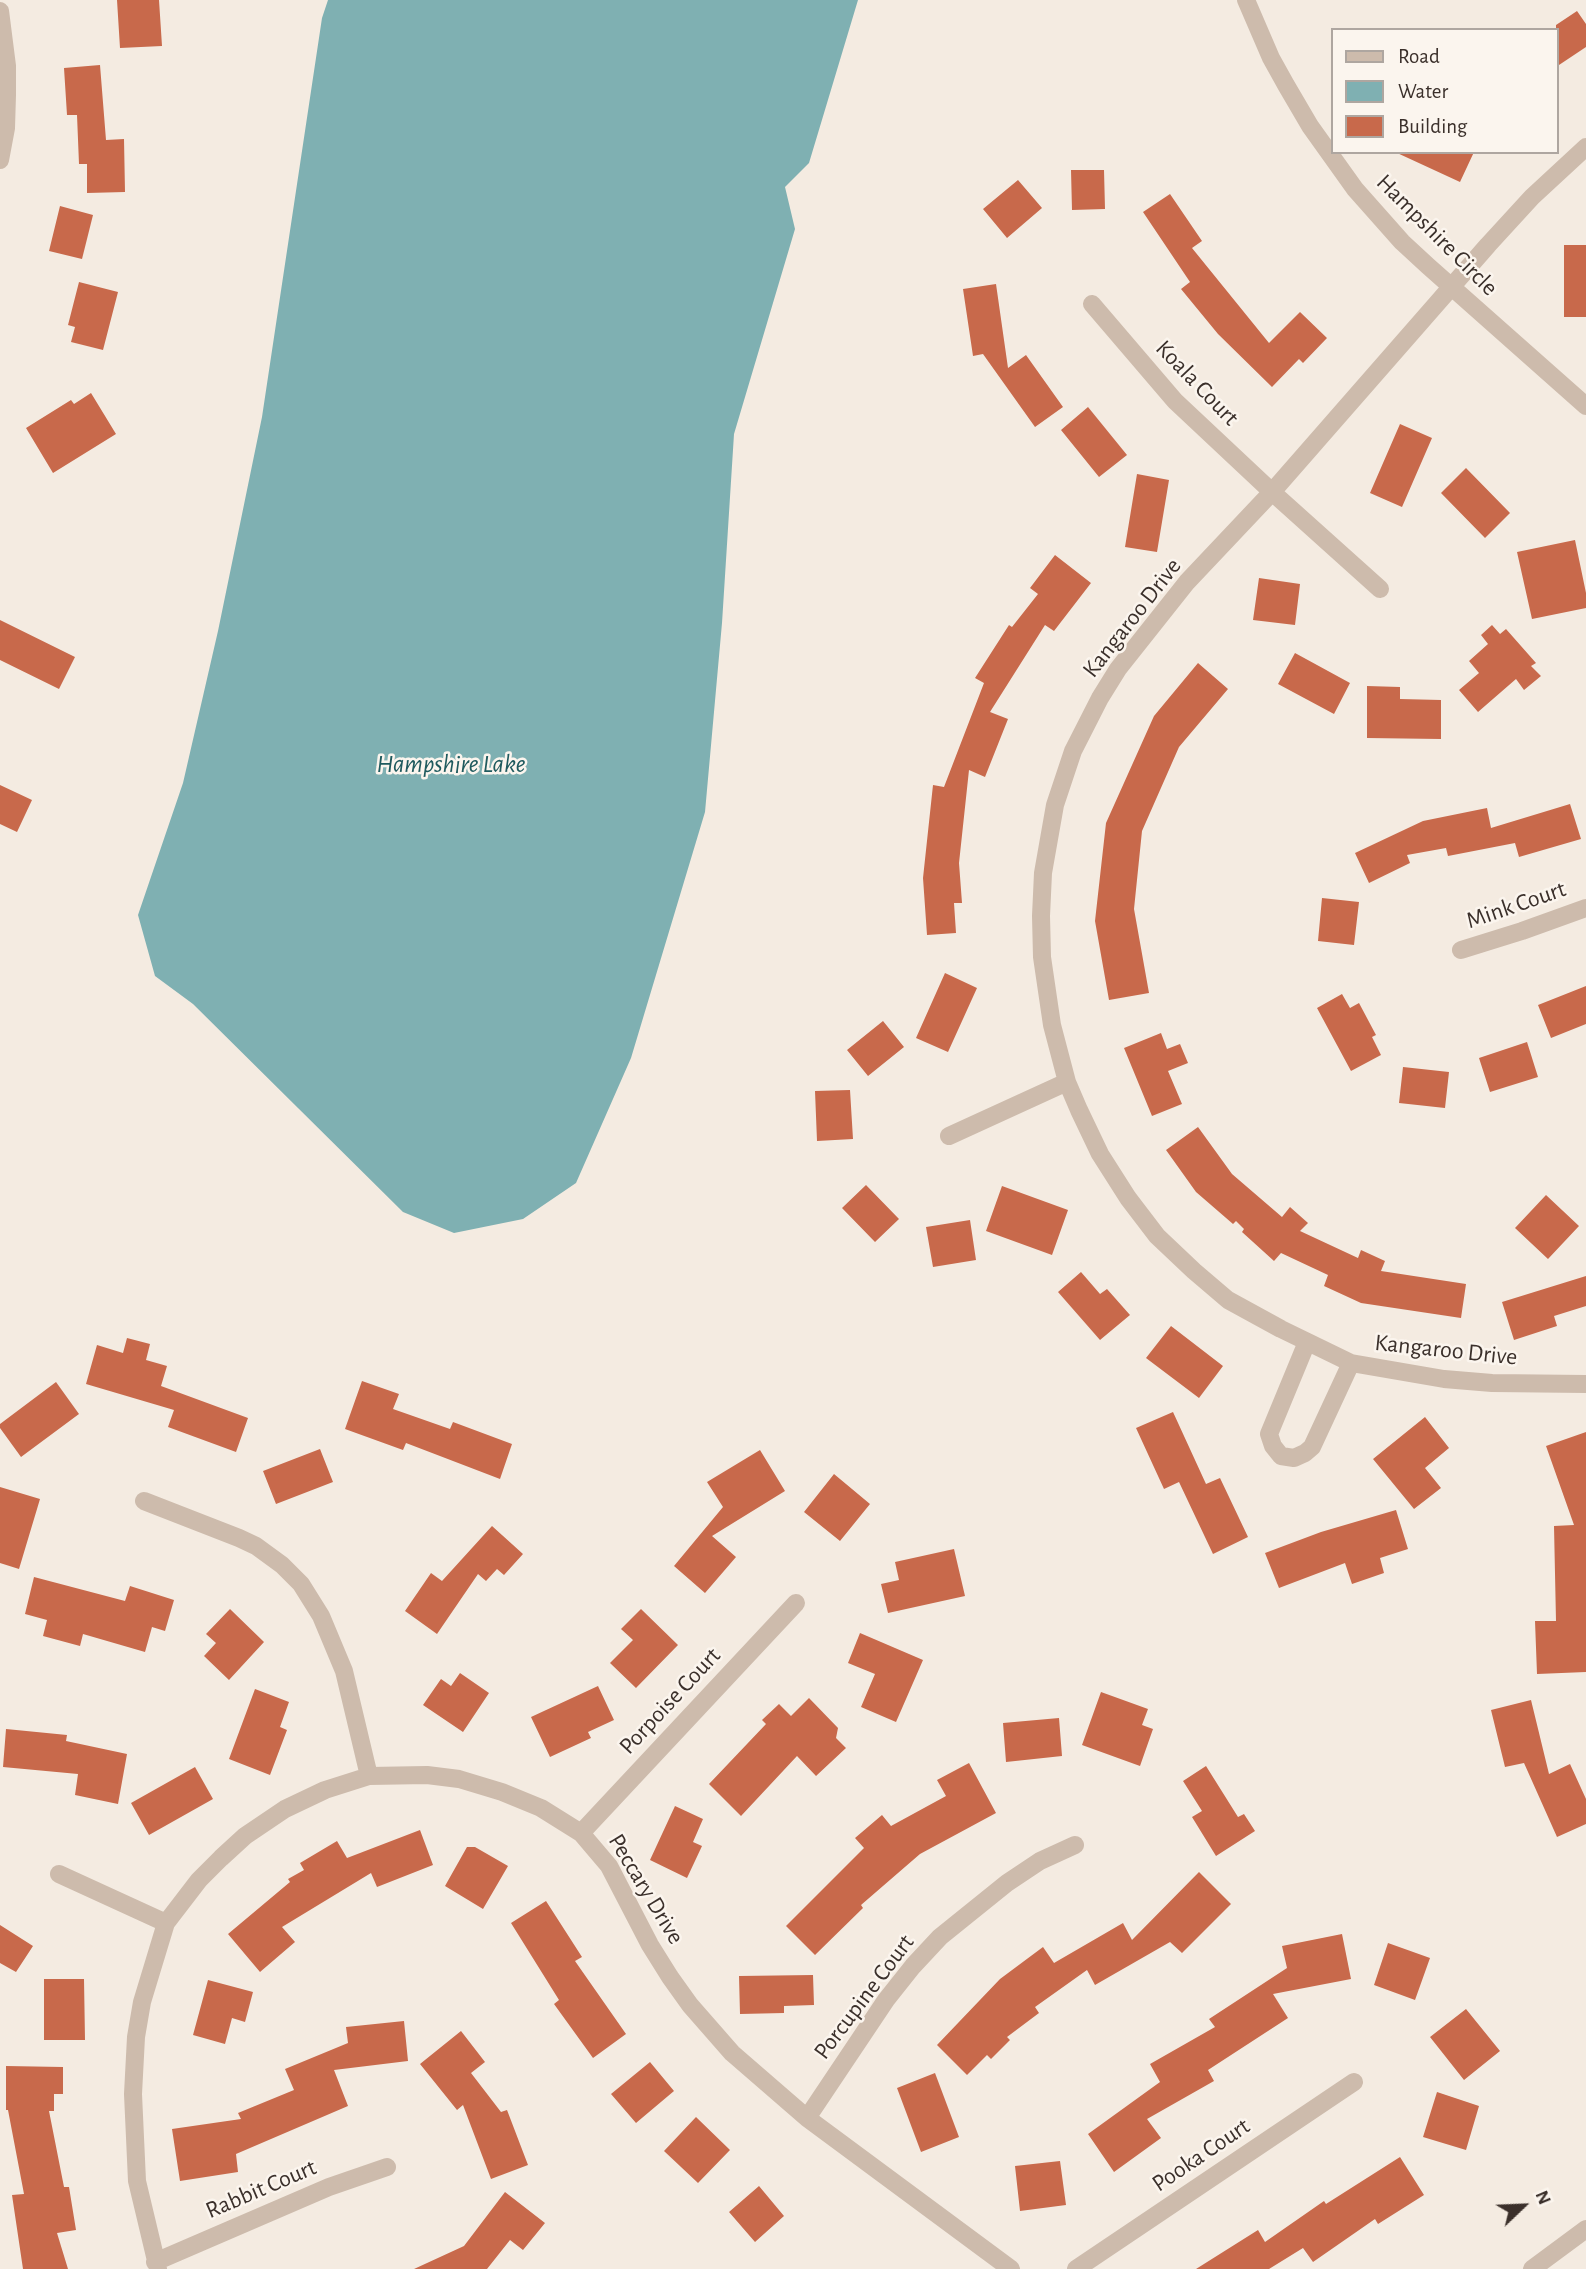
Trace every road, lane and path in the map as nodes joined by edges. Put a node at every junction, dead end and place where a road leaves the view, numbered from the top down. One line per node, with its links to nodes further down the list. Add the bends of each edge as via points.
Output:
1 (1246, 0): 5 (street, Hampshire Circle, via 1271,58 1337,165 1386,225)
2 (0, 11): 4 (street, via 7,95)
3 (1586, 147): 5 (street, Kangaroo Drive, via 1532,197)
4 (0, 160)
5 (1452, 288): 7 (street, Hampshire Circle); 8 (street, Kangaroo Drive)
6 (1092, 304): 8 (street, Koala Court, via 1175,401)
7 (1586, 406)
8 (1272, 492): 9 (street, Koala Court); 12 (street, Kangaroo Drive, via 1187,582 1118,669 1064,776 1043,873 1041,916 1052,1025)
9 (1380, 589)
10 (1586, 908): 11 (street, Mink Court)
11 (1461, 950)
12 (1067, 1082): 13 (street); 14 (street, Kangaroo Drive, via 1100,1154 1157,1236 1228,1300)
13 (949, 1136)
14 (1307, 1342): 15 (street, Kangaroo Drive); 15 (street, via 1269,1434 1280,1456 1294,1458 1312,1447)
15 (1351, 1363): 16 (street, Kangaroo Drive, via 1444,1379)
16 (1586, 1384)
17 (144, 1502): 19 (street, via 256,1546 300,1584 321,1616 344,1671)
18 (796, 1602): 20 (street, Porpoise Court)
19 (369, 1776): 20 (street, Peccary Drive, via 459,1779 541,1808); 23 (street, Peccary Drive, via 305,1798 254,1829 199,1880)
20 (581, 1833): 25 (street, Peccary Drive, via 609,1866 650,1945 690,2005 732,2053)
21 (1075, 1845): 25 (street, Porcupine Court, via 1007,1883 940,1937 886,2000)
22 (59, 1874): 23 (street)
23 (166, 1923): 28 (street, Peccary Drive, via 142,2002 133,2094 137,2181)
24 (1354, 2082): 30 (street, Pooka Court)
25 (807, 2118): 29 (street, Peccary Drive)
26 (387, 2167): 28 (street, Rabbit Court, via 329,2187)
27 (1586, 2229): 31 (street)
28 (157, 2265)
29 (1011, 2269)
30 (1076, 2269)
31 (1532, 2269)

